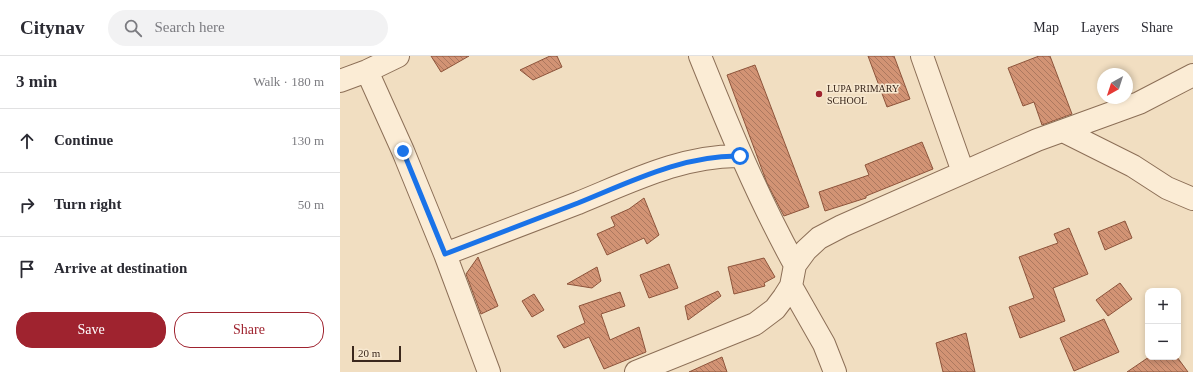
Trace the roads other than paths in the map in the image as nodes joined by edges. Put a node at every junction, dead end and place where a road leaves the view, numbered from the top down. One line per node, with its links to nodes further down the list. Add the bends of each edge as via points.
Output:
1 (398, 56): 4 (street)
2 (700, 56): 8 (street)
3 (922, 56): 9 (street)
4 (367, 71): 6 (street); 11 (street)
5 (1193, 76): 7 (street, via 1139,103)
6 (340, 81)
7 (1063, 131): 9 (street); 10 (street, via 1133,166 1167,188)
8 (740, 156): 11 (street, via 699,160 641,176); 12 (street)
9 (963, 172): 12 (street, via 825,235 806,250)
10 (1193, 199)
11 (445, 254): 14 (street)
12 (795, 265): 13 (street)
13 (791, 286): 15 (street, via 775,309 755,324); 16 (street, via 824,344)
14 (489, 372)
15 (636, 372)
16 (835, 372)

